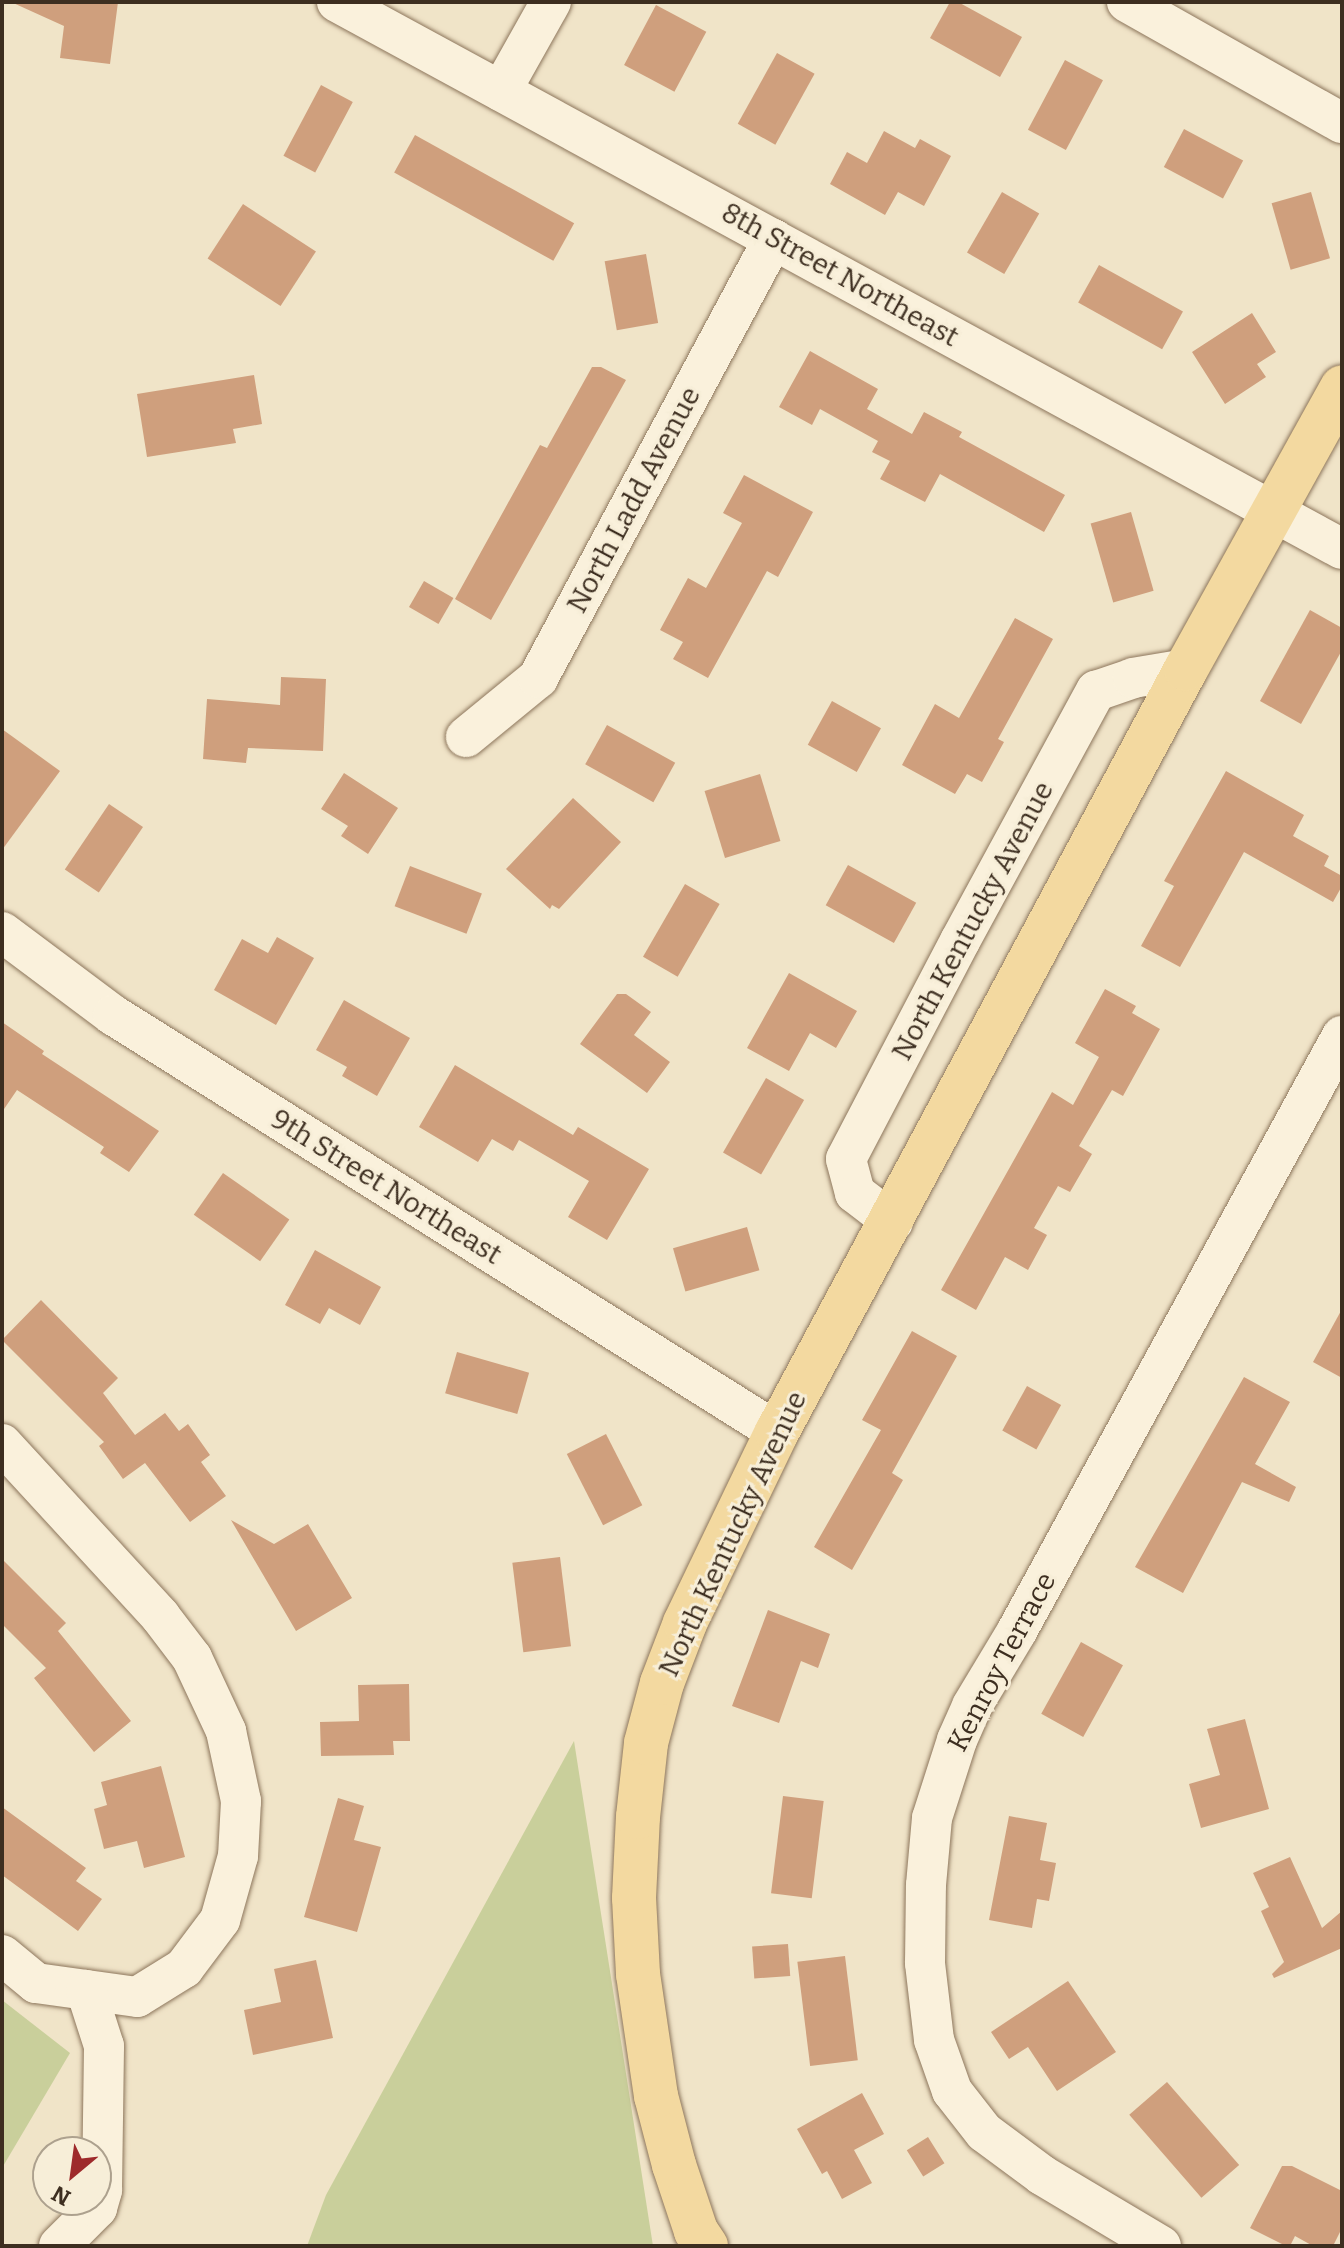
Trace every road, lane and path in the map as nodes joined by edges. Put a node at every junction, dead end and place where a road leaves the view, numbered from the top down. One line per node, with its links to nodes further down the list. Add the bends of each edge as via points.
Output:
1 (337, 2): 4 (street, 8th Street Northeast)
2 (551, 2): 4 (street)
3 (1127, 2): 5 (street)
4 (501, 91): 6 (street, 8th Street Northeast)
5 (1342, 123)
6 (773, 239): 8 (street, 8th Street Northeast); 11 (street, North Ladd Avenue, via 538,678)
7 (1342, 387): 8 (main road, North Kentucky Avenue)
8 (1274, 511): 9 (street, 8th Street Northeast); 10 (main road, North Kentucky Avenue)
9 (1342, 549)
10 (1186, 669): 14 (main road, North Kentucky Avenue); 14 (street, North Kentucky Avenue, via 1096,691 960,941 846,1159 855,1193)
11 (466, 737)
12 (2, 932): 15 (street, 9th Street Northeast, via 113,1015)
13 (1342, 1036): 21 (street, Kenroy Terrace, via 972,1706 932,1818 925,1963 934,2040 952,2091 984,2132 1031,2167)
14 (893, 1222): 15 (main road, North Kentucky Avenue)
15 (777, 1432): 20 (main road, North Kentucky Avenue, via 685,1623 646,1743 634,1898 643,2009 656,2096 674,2165)
16 (2, 1444): 18 (street, via 192,1658 226,1731 241,1801 238,1856 220,1920 184,1968 137,1997)
17 (2, 1955): 18 (street, via 36,1983)
18 (86, 1990): 19 (street, via 104,2046 102,2190 97,2208)
19 (59, 2246)
20 (706, 2246)
21 (1161, 2246)

